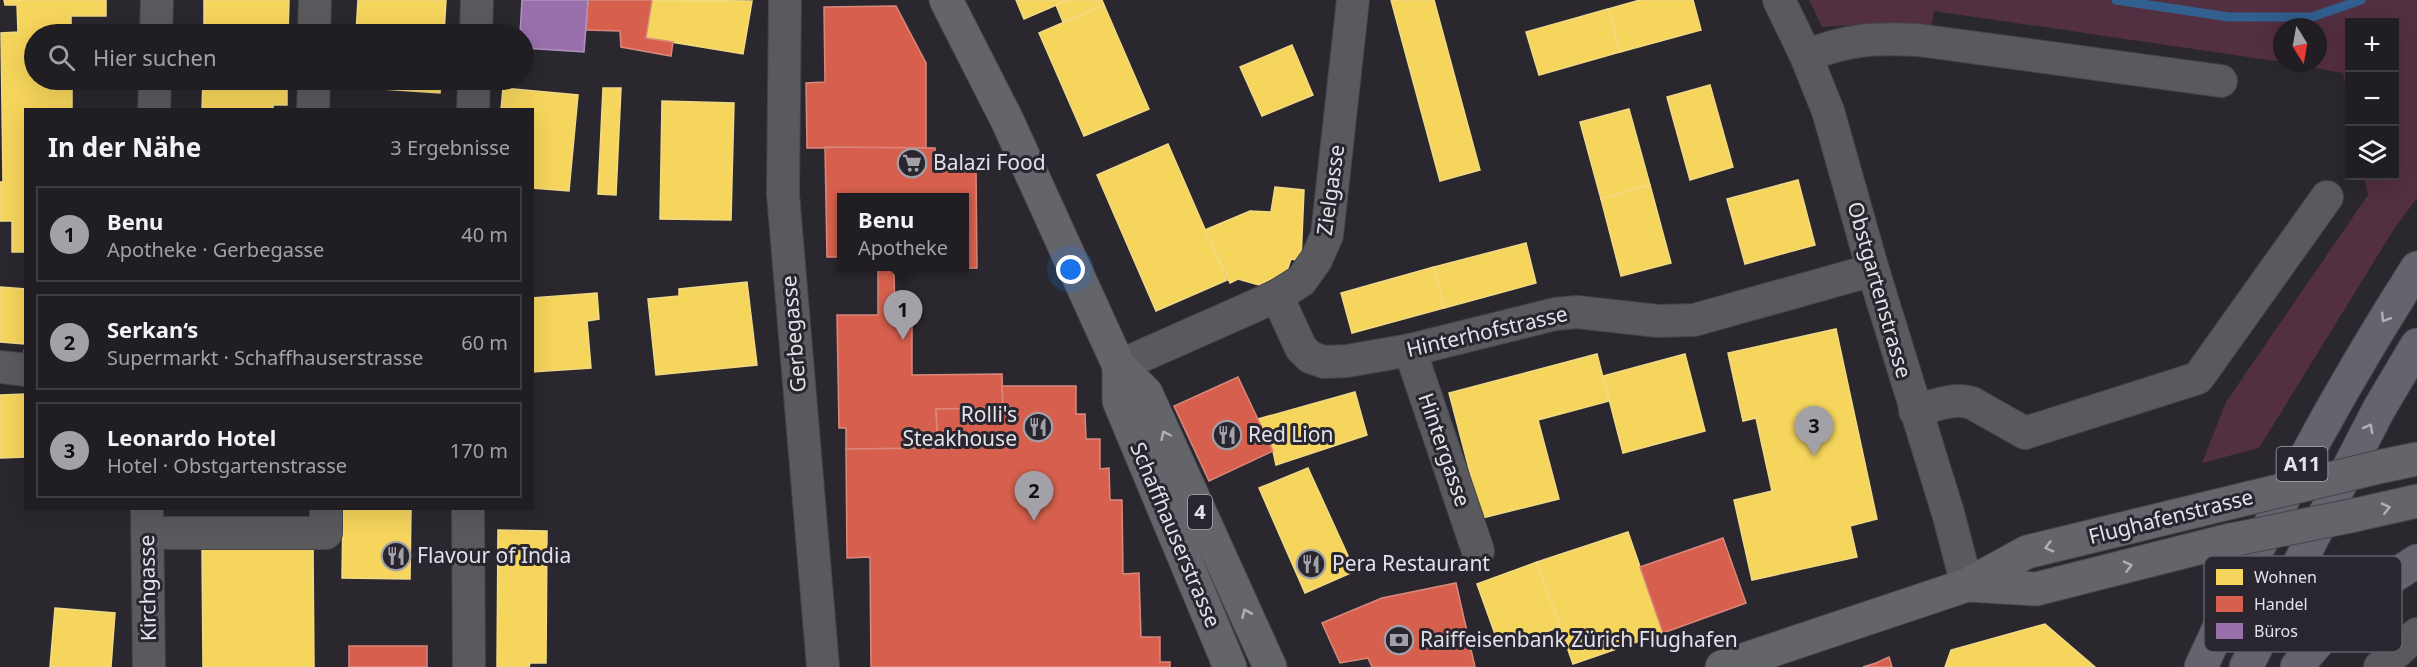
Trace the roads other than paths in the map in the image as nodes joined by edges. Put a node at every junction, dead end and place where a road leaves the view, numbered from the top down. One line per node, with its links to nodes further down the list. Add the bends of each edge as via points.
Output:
1 (157, 0): 8 (street)
2 (315, 0): 9 (street)
3 (477, 0): 10 (street)
4 (785, 0): 49 (street, Gerbegasse, via 783,194)
5 (946, 0): 25 (main road, Schaffhauserstrasse / 4, via 1007,120)
6 (1353, 0): 22 (street, Zielgasse, via 1327,235 1301,280)
7 (1779, 0): 11 (street, Obstgartenstrasse)
8 (156, 24)
9 (314, 24)
10 (476, 24)
11 (1806, 56): 12 (street, via 1831,46 1872,38 1918,40); 21 (street, Obstgartenstrasse, via 1828,111)
12 (2221, 81)
13 (155, 90): 16 (street)
14 (314, 90): 17 (street)
15 (474, 90): 18 (street)
16 (154, 108)
17 (313, 108)
18 (473, 108)
19 (2326, 197): 28 (street, via 2198,378 2025,432 1962,400)
20 (2417, 268): 36 (highway, A11, one-way to 36, via 2339,395)
21 (1873, 270): 24 (street, Hinterhofstrasse, via 1694,320 1555,314); 28 (street, Obstgartenstrasse)
22 (1277, 296): 24 (street, Hinterhofstrasse, via 1301,348 1310,357 1324,362 1347,361); 25 (street, Zielgasse)
23 (2417, 345): 37 (highway, A11, one-way to 23, via 2363,438)
24 (1410, 350): 35 (street, Hintergasse)
25 (1119, 366): 50 (main road, Schaffhauserstrasse / 4, via 1119,401); 51 (main road, Schaffhauserstrasse / 4, one-way to 25, via 1146,393)
26 (0, 367): 27 (street)
27 (24, 370)
28 (1915, 411): 40 (street, Obstgartenstrasse)
29 (2417, 459): 40 (main road, Flughafenstrasse, one-way to 40, bridge, via 2027,552)
30 (2417, 501): 40 (main road, Flughafenstrasse, one-way to 30, bridge, via 2036,588 2226,541)
31 (147, 510): 47 (street, Kirchgasse)
32 (326, 510): 34 (street, via 326,533)
33 (468, 510): 48 (street)
34 (167, 533)
35 (1478, 551)
36 (2254, 556)
37 (2303, 556)
38 (2417, 561): 39 (highway)
39 (2402, 570)
40 (1967, 585): 52 (main road, Flughafenstrasse)
41 (2417, 634): 42 (street)
42 (2402, 647)
43 (2208, 652): 53 (highway, A11, one-way to 53)
44 (2254, 652): 54 (highway, A11, one-way to 44)
45 (2308, 652): 55 (highway)
46 (2397, 652): 56 (street)
47 (150, 667)
48 (469, 667)
49 (823, 667)
50 (1230, 667)
51 (1270, 667)
52 (1722, 667)
53 (2201, 667)
54 (2246, 667)
55 (2297, 667)
56 (2380, 667)

